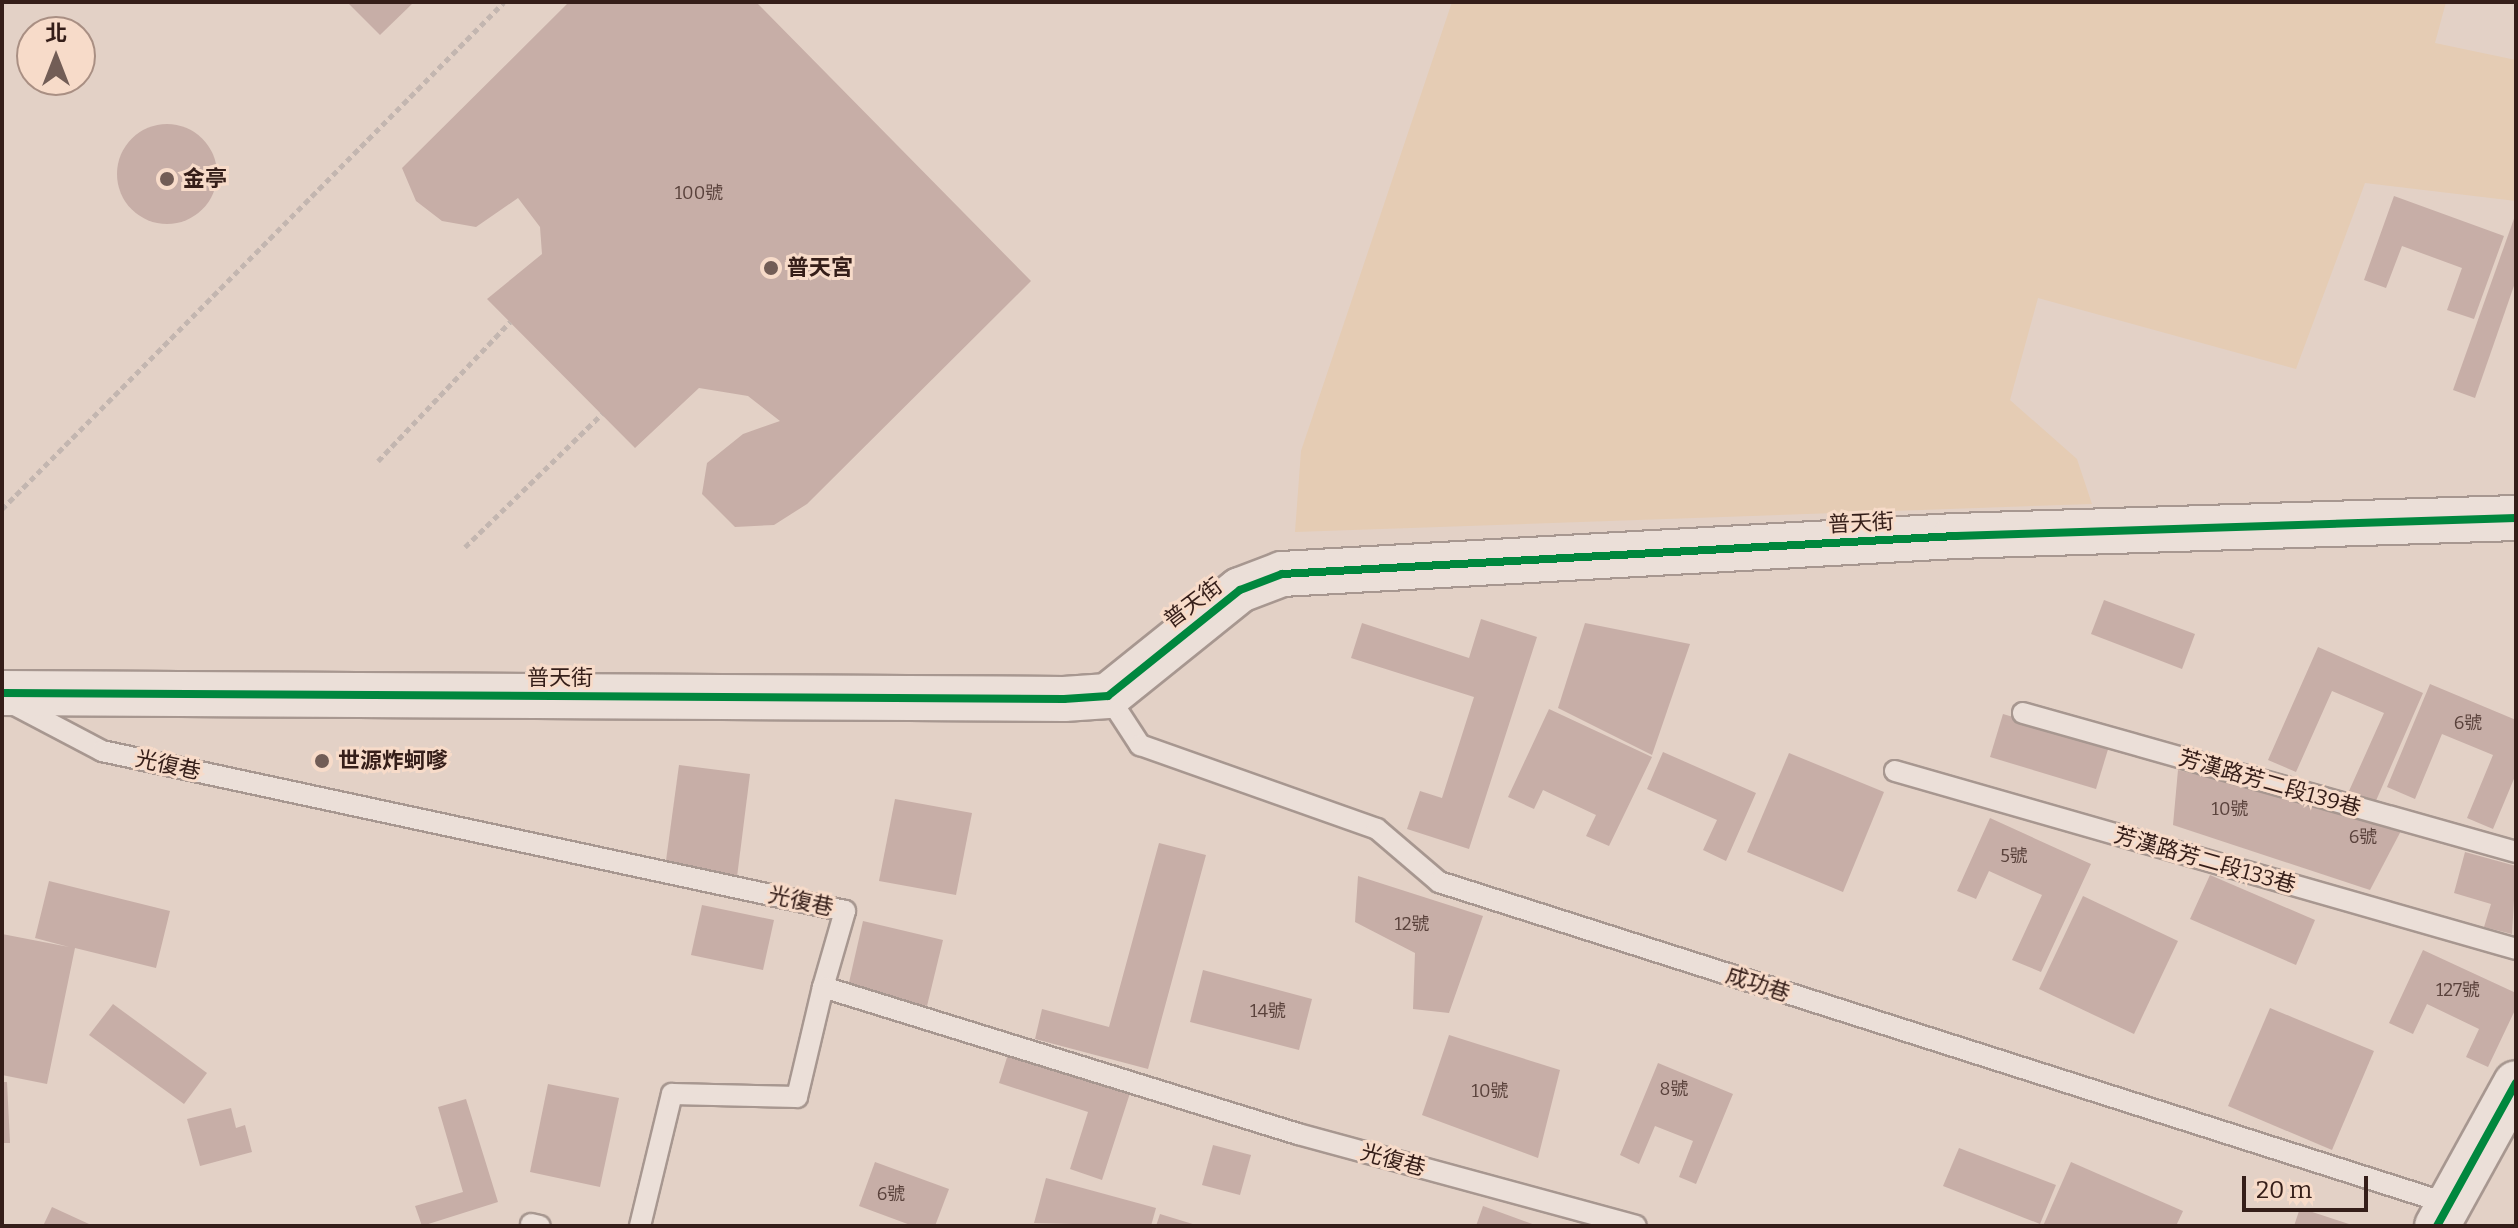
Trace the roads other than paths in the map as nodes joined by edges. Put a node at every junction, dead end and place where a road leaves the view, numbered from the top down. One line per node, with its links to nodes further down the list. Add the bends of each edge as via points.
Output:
1 (2516, 518): 3 (street, 普天街, via 1956,536 1282,574 1240,590)
2 (2, 696): 3 (street, 普天街); 8 (lane, 光復巷, via 102,751 845,911)
3 (1108, 696): 10 (lane, 成功巷, via 1140,745 1377,829 1439,882)
4 (2023, 713): 6 (lane, 芳漢路芳二段139巷)
5 (1895, 771): 7 (lane, 芳漢路芳二段133巷)
6 (2516, 852)
7 (2516, 949)
8 (823, 987): 11 (lane, via 797,1097 672,1094); 12 (lane, 光復巷, via 1298,1134)
9 (2516, 1083): 10 (street)
10 (2443, 1215)
11 (642, 1225)
12 (1636, 1226)

